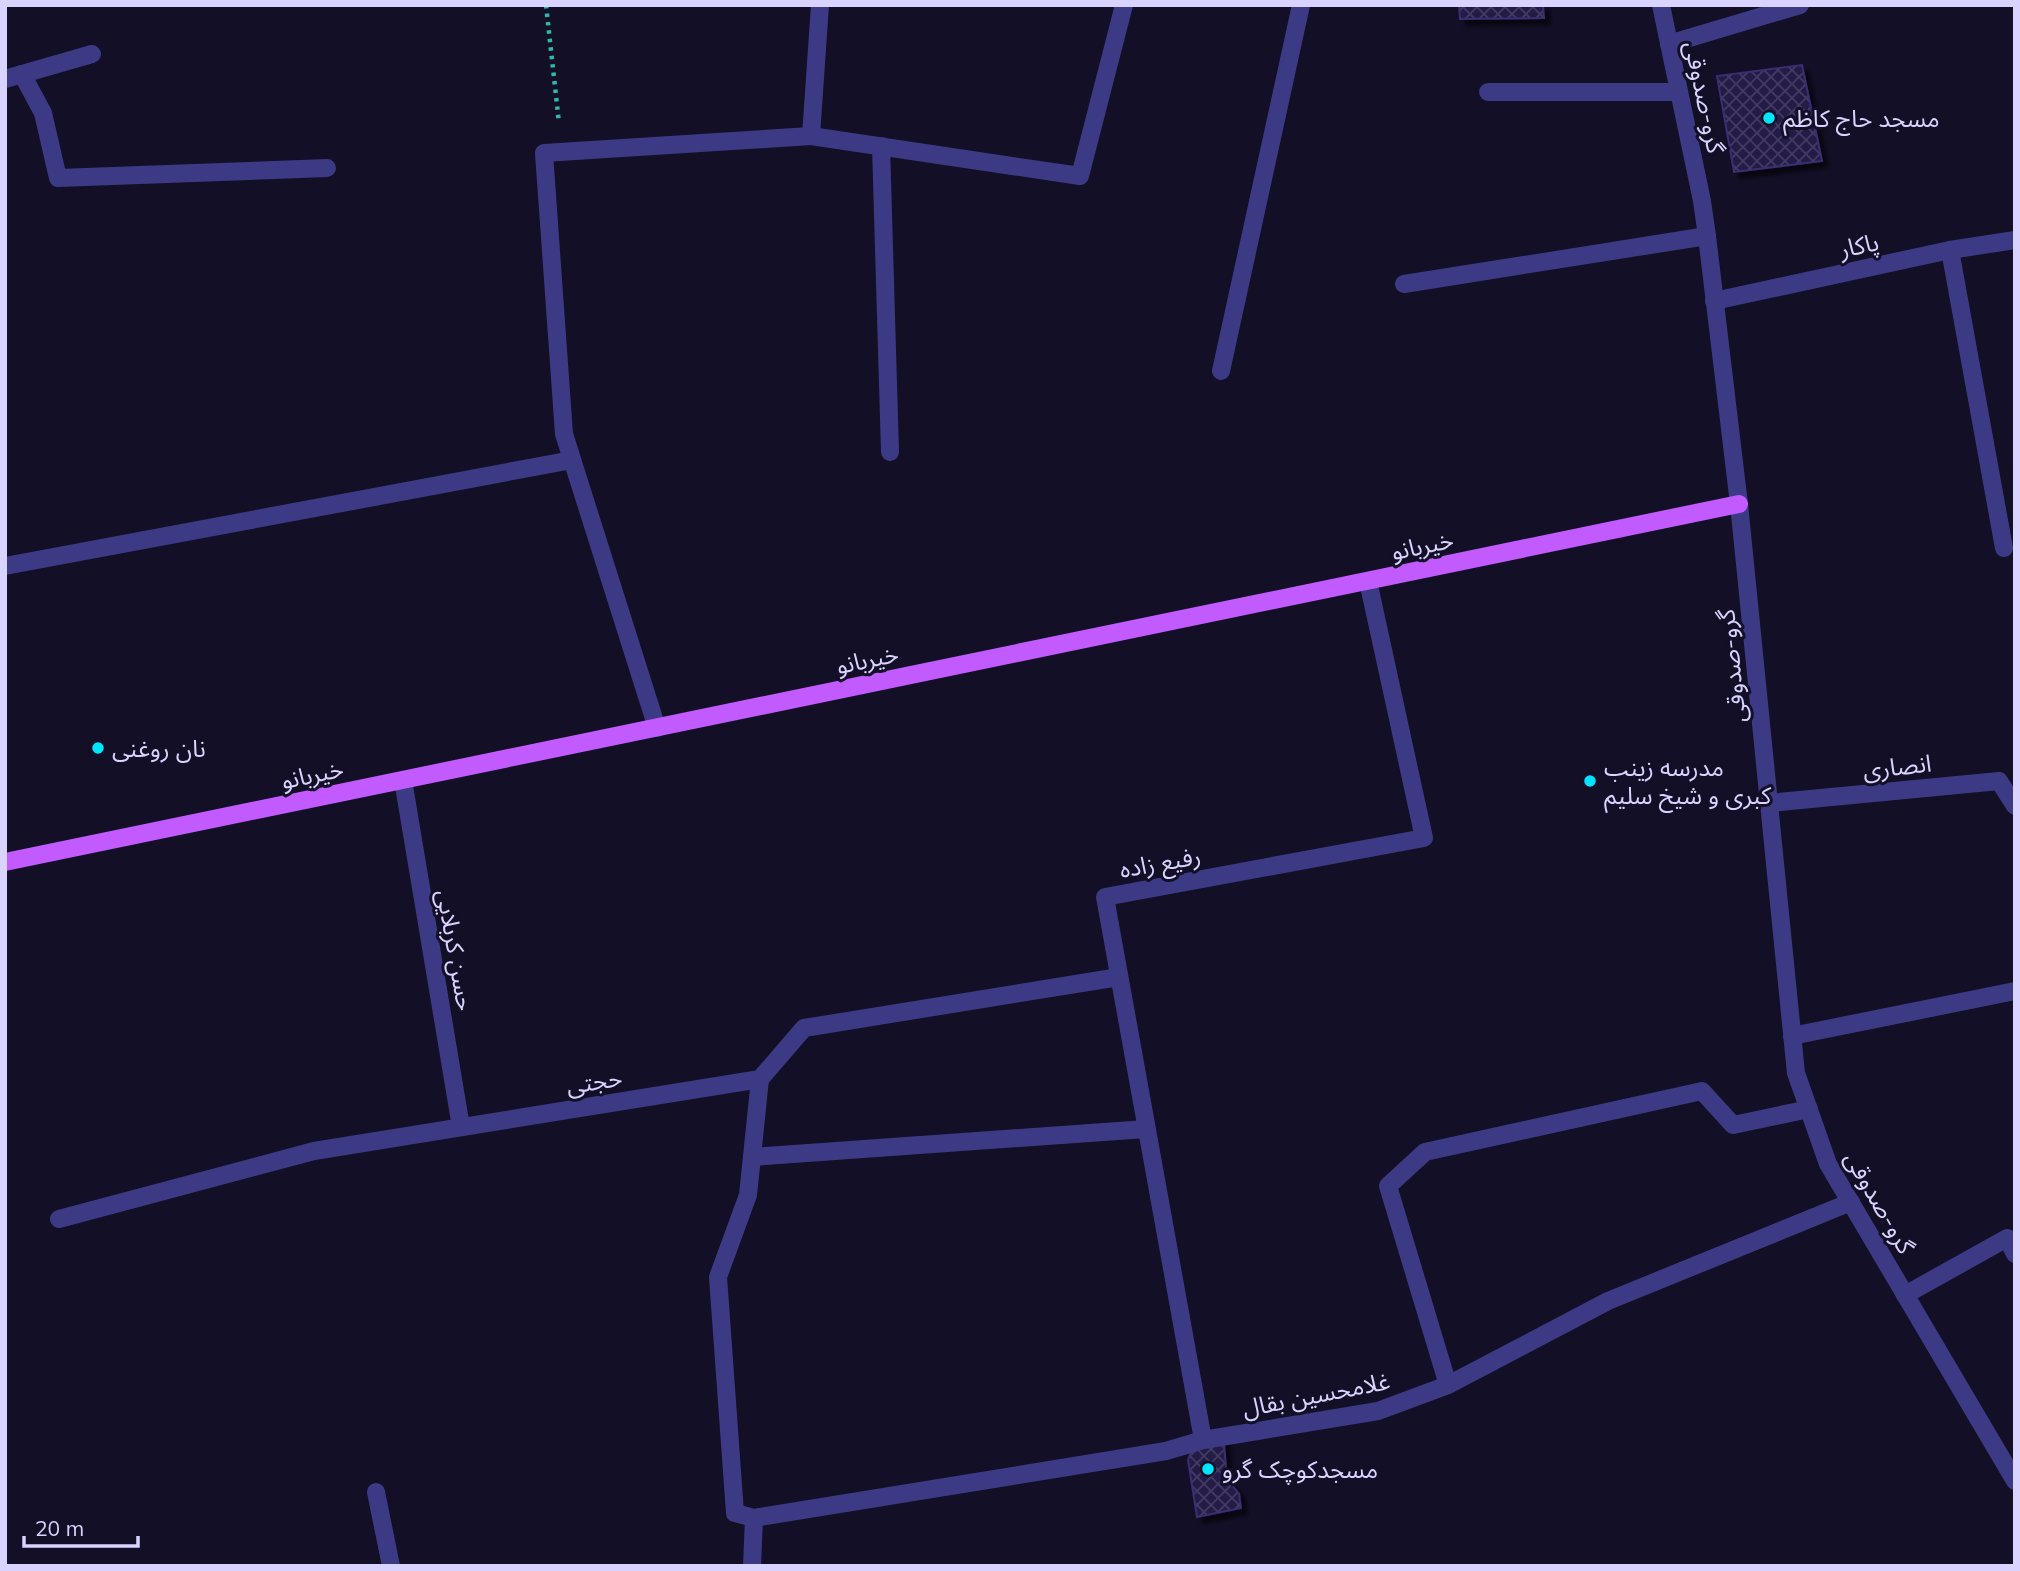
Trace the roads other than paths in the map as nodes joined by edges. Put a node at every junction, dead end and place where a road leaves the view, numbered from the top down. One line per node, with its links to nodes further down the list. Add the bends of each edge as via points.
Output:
1 (820, 5): 11 (street)
2 (1124, 5): 12 (street, via 1080,176)
3 (1301, 5): 19 (street)
4 (1661, 5): 6 (street, گرو-صدوقی)
5 (1800, 5): 6 (street)
6 (1669, 44): 10 (street, گرو-صدوقی)
7 (92, 54): 8 (street)
8 (13, 77): 13 (street, via 43,113 58,178)
9 (1488, 92): 10 (street)
10 (1679, 92): 14 (street, گرو-صدوقی)
11 (811, 136): 12 (street); 21 (street, via 544,153 564,434)
12 (881, 146): 20 (street)
13 (327, 169)
14 (1707, 236): 17 (street); 18 (street, گرو-صدوقی)
15 (2015, 240): 16 (street, پاکار)
16 (1950, 250): 18 (street, پاکار); 23 (street)
17 (1404, 284)
18 (1714, 301): 22 (street, گرو-صدوقی)
19 (1221, 371)
20 (890, 452)
21 (572, 460): 24 (street); 26 (street)
22 (1739, 504): 25 (main road, خیربانو); 28 (street, گرو-صدوقی)
23 (2004, 548)
24 (5, 566)
25 (1368, 581): 26 (main road, خیربانو); 31 (street, رفیع زاده, via 1424,838 1105,897)
26 (657, 728): 27 (main road, خیربانو)
27 (403, 780): 30 (main road, خیربانو); 36 (street, حسن کربلایی)
28 (1769, 803): 29 (street, انصاری, via 1999,781); 33 (street, گرو-صدوقی)
29 (2015, 806)
30 (5, 862)
31 (1119, 977): 34 (street, via 804,1028); 37 (street, رفیع زاده)
32 (2015, 991): 33 (street)
33 (1792, 1037): 35 (street, گرو-صدوقی, via 1796,1073)
34 (760, 1079): 36 (street, حجتی); 38 (street)
35 (1809, 1109): 39 (street, گرو-صدوقی, via 1828,1164); 43 (street, via 1733,1125 1702,1091 1425,1152 1388,1186)
36 (461, 1127): 40 (street, حجتی, via 314,1151)
37 (1146, 1129): 38 (street); 44 (street, رفیع زاده)
38 (752, 1157): 47 (street, via 748,1195 718,1277 735,1513)
39 (1851, 1202): 42 (street, گرو-صدوقی); 43 (street, غلامحسین بقال, via 1608,1301)
40 (59, 1219)
41 (2015, 1254): 42 (street, via 2007,1238)
42 (1905, 1295): 45 (street, گرو-صدوقی)
43 (1448, 1385): 44 (street, غلامحسین بقال, via 1378,1411)
44 (1203, 1440): 47 (street, غلامحسین بقال, via 1166,1451)
45 (2015, 1481)
46 (376, 1492): 48 (street)
47 (754, 1518): 49 (street)
48 (391, 1566)
49 (752, 1566)

